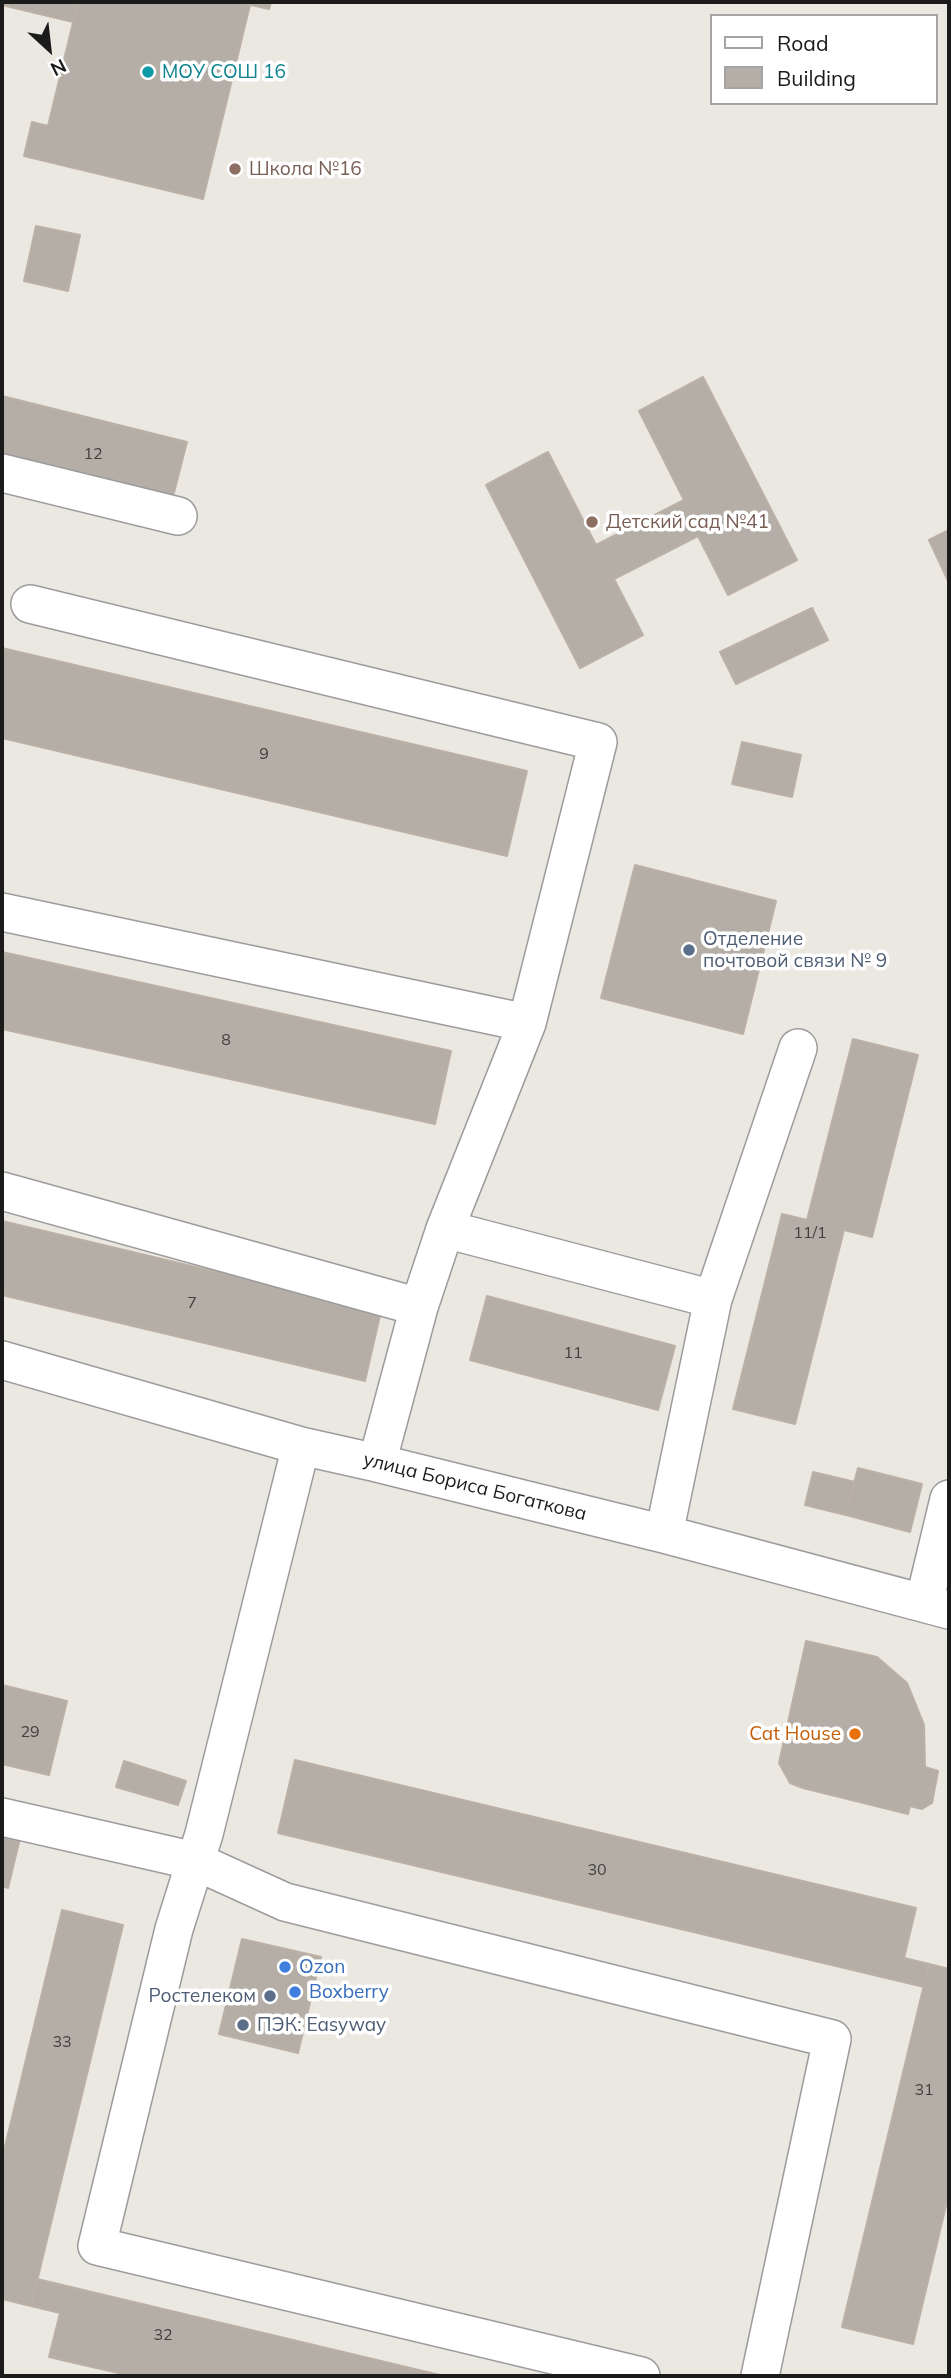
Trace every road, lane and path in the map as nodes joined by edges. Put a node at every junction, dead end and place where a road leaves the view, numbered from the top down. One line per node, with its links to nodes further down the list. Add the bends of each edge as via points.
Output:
1 (2, 473): 2 (street)
2 (178, 516)
3 (30, 604): 5 (street, via 598,742)
4 (2, 912): 5 (street)
5 (527, 1023): 8 (street)
6 (798, 1048): 9 (street)
7 (2, 1191): 10 (street)
8 (445, 1229): 9 (street); 10 (street)
9 (713, 1298): 15 (street)
10 (419, 1307): 13 (street)
11 (2, 1360): 12 (street, улица Бориса Богаткова)
12 (301, 1446): 13 (street, улица Бориса Богаткова); 18 (street)
13 (377, 1463): 15 (street, улица Бориса Богаткова)
14 (949, 1499): 16 (street)
15 (664, 1534): 16 (street, улица Бориса Богаткова)
16 (936, 1606)
17 (2, 1817): 18 (street)
18 (195, 1861): 19 (street, via 174,1929 97,2246); 20 (street, via 285,1902 832,2039)
19 (641, 2376)
20 (760, 2376)

